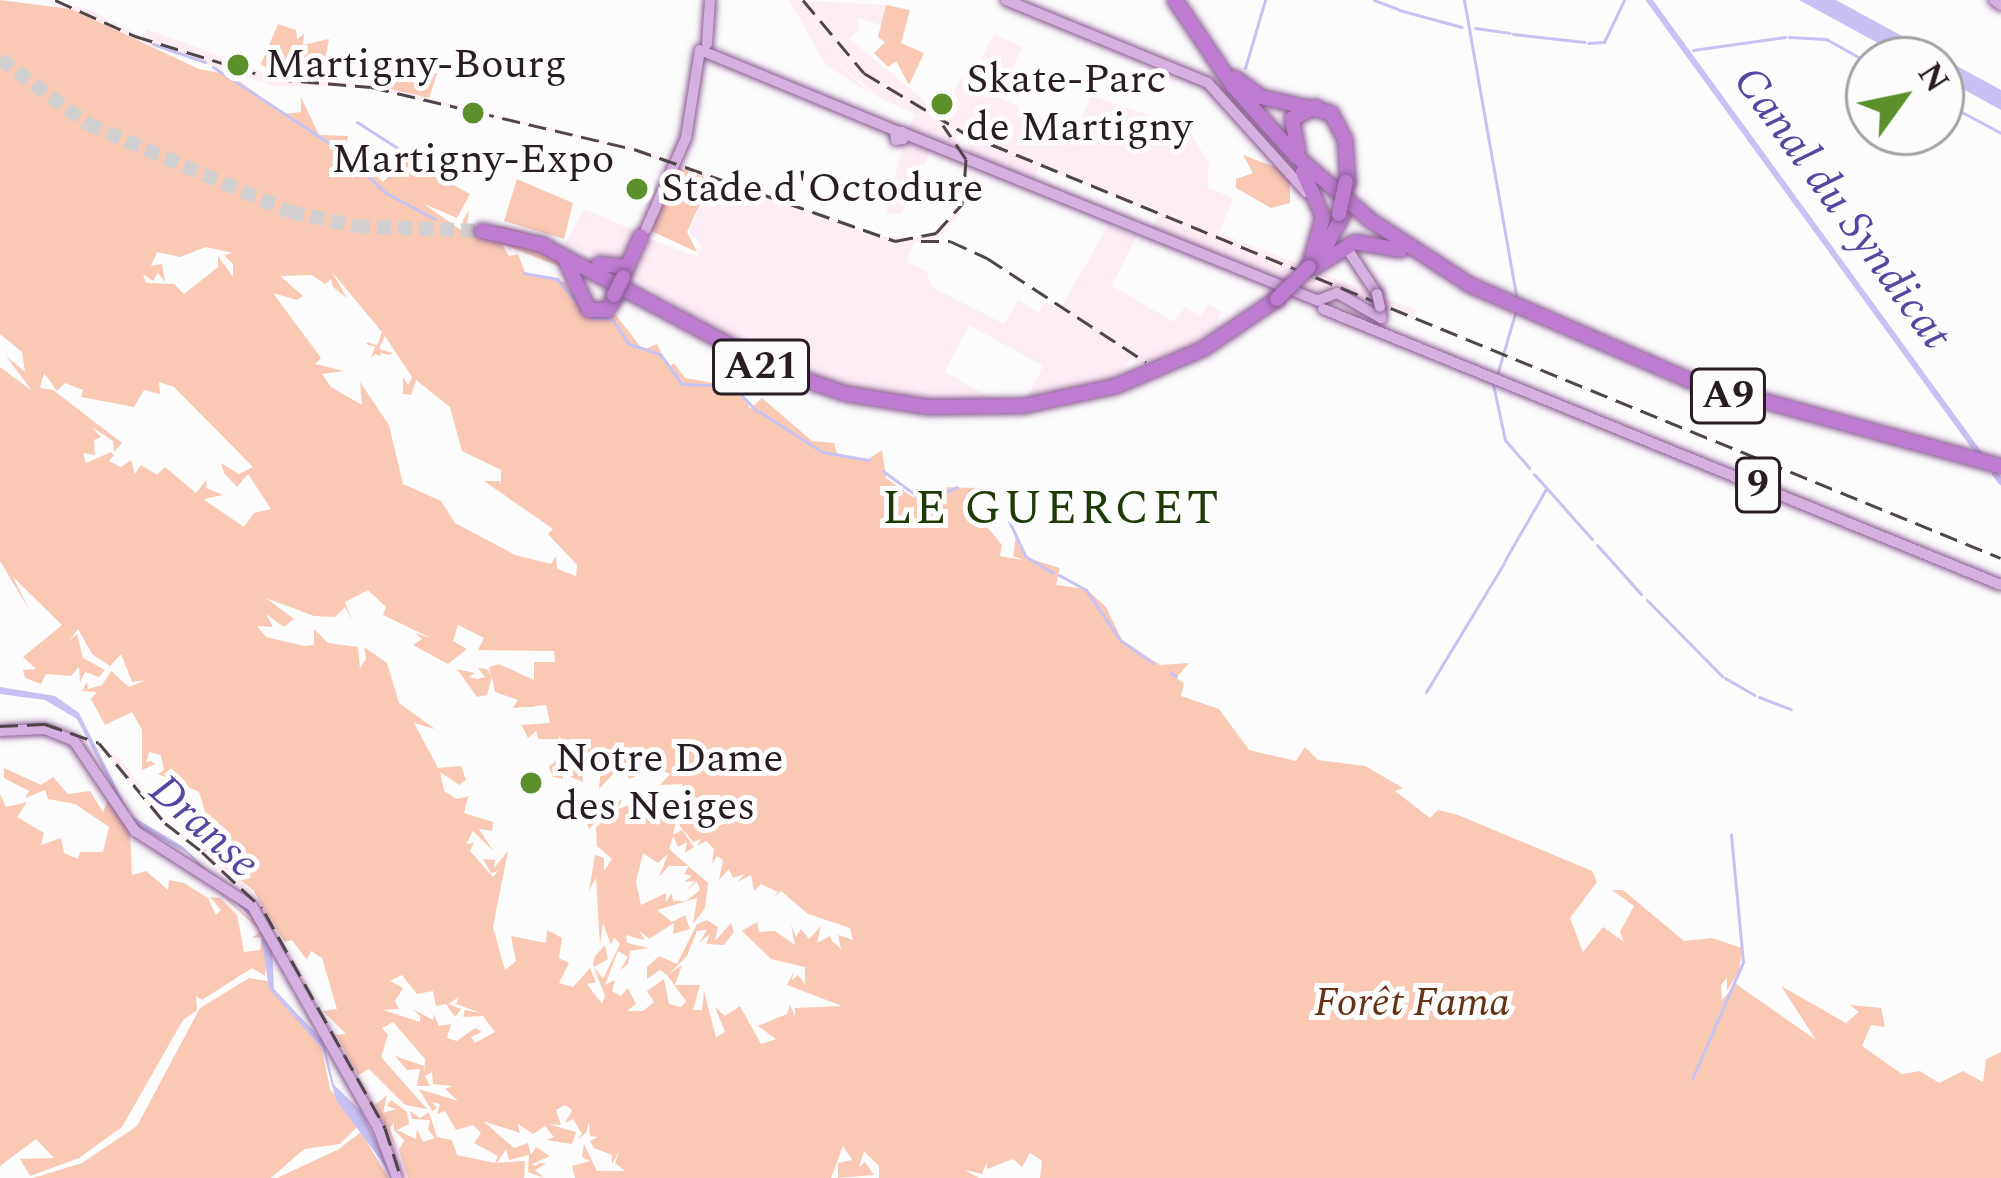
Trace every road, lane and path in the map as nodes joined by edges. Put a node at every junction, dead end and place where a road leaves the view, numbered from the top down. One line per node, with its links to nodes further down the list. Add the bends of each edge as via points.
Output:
1 (709, 0): 4 (main road)
2 (1006, 0): 9 (main road, via 1211,85 1287,163)
3 (1175, 0): 5 (highway); 6 (highway, A9); 16 (highway, A9, via 1233,86 1295,155)
4 (705, 50): 11 (main road, via 686,138); 18 (main road, 9)
5 (1222, 63): 7 (highway); 8 (highway, A21, via 1258,95 1331,113 1345,140)
6 (1273, 138): 14 (highway, A9, via 1349,208); 15 (highway, via 1321,204)
7 (1309, 162): 8 (highway, A21, via 1289,127 1297,112 1312,107 1340,131); 16 (highway)
8 (1347, 183): 9 (highway, A21, bridge)
9 (1335, 228): 15 (highway, A21); 18 (main road, bridge, via 1377,294 1381,317)
10 (482, 231): 12 (highway, A21)
11 (644, 234): 17 (highway)
12 (540, 244): 13 (highway, A21); 17 (highway); 17 (highway, via 571,265 589,310 607,310)
13 (573, 258): 17 (highway, A21); 19 (highway, A21)
14 (1426, 263): 15 (highway, A21, via 1367,241); 20 (highway, A9)
15 (1313, 264): 22 (highway, A21, bridge, via 1279,299)
16 (1447, 272): 20 (highway, A9)
17 (623, 282): 19 (highway, A21); 21 (highway, via 638,284)
18 (1322, 303): 28 (main road, 9)
19 (661, 310): 21 (highway, A21); 22 (highway, A21, via 794,380 908,409 1030,409)
20 (1516, 311): 23 (highway, A9); 27 (highway, A9, via 1706,389)
21 (734, 349): 22 (highway, A21, via 829,389 935,408 1041,404)
22 (1158, 372)
23 (1783, 409): 24 (highway); 26 (highway, A9)
24 (1822, 414)
25 (1888, 432): 26 (highway)
26 (1924, 447): 27 (highway, A9)
27 (1992, 467)
28 (1997, 584)
29 (0, 731): 30 (main road, via 39,728 71,739 134,831 221,880 261,917)
30 (397, 1178)

